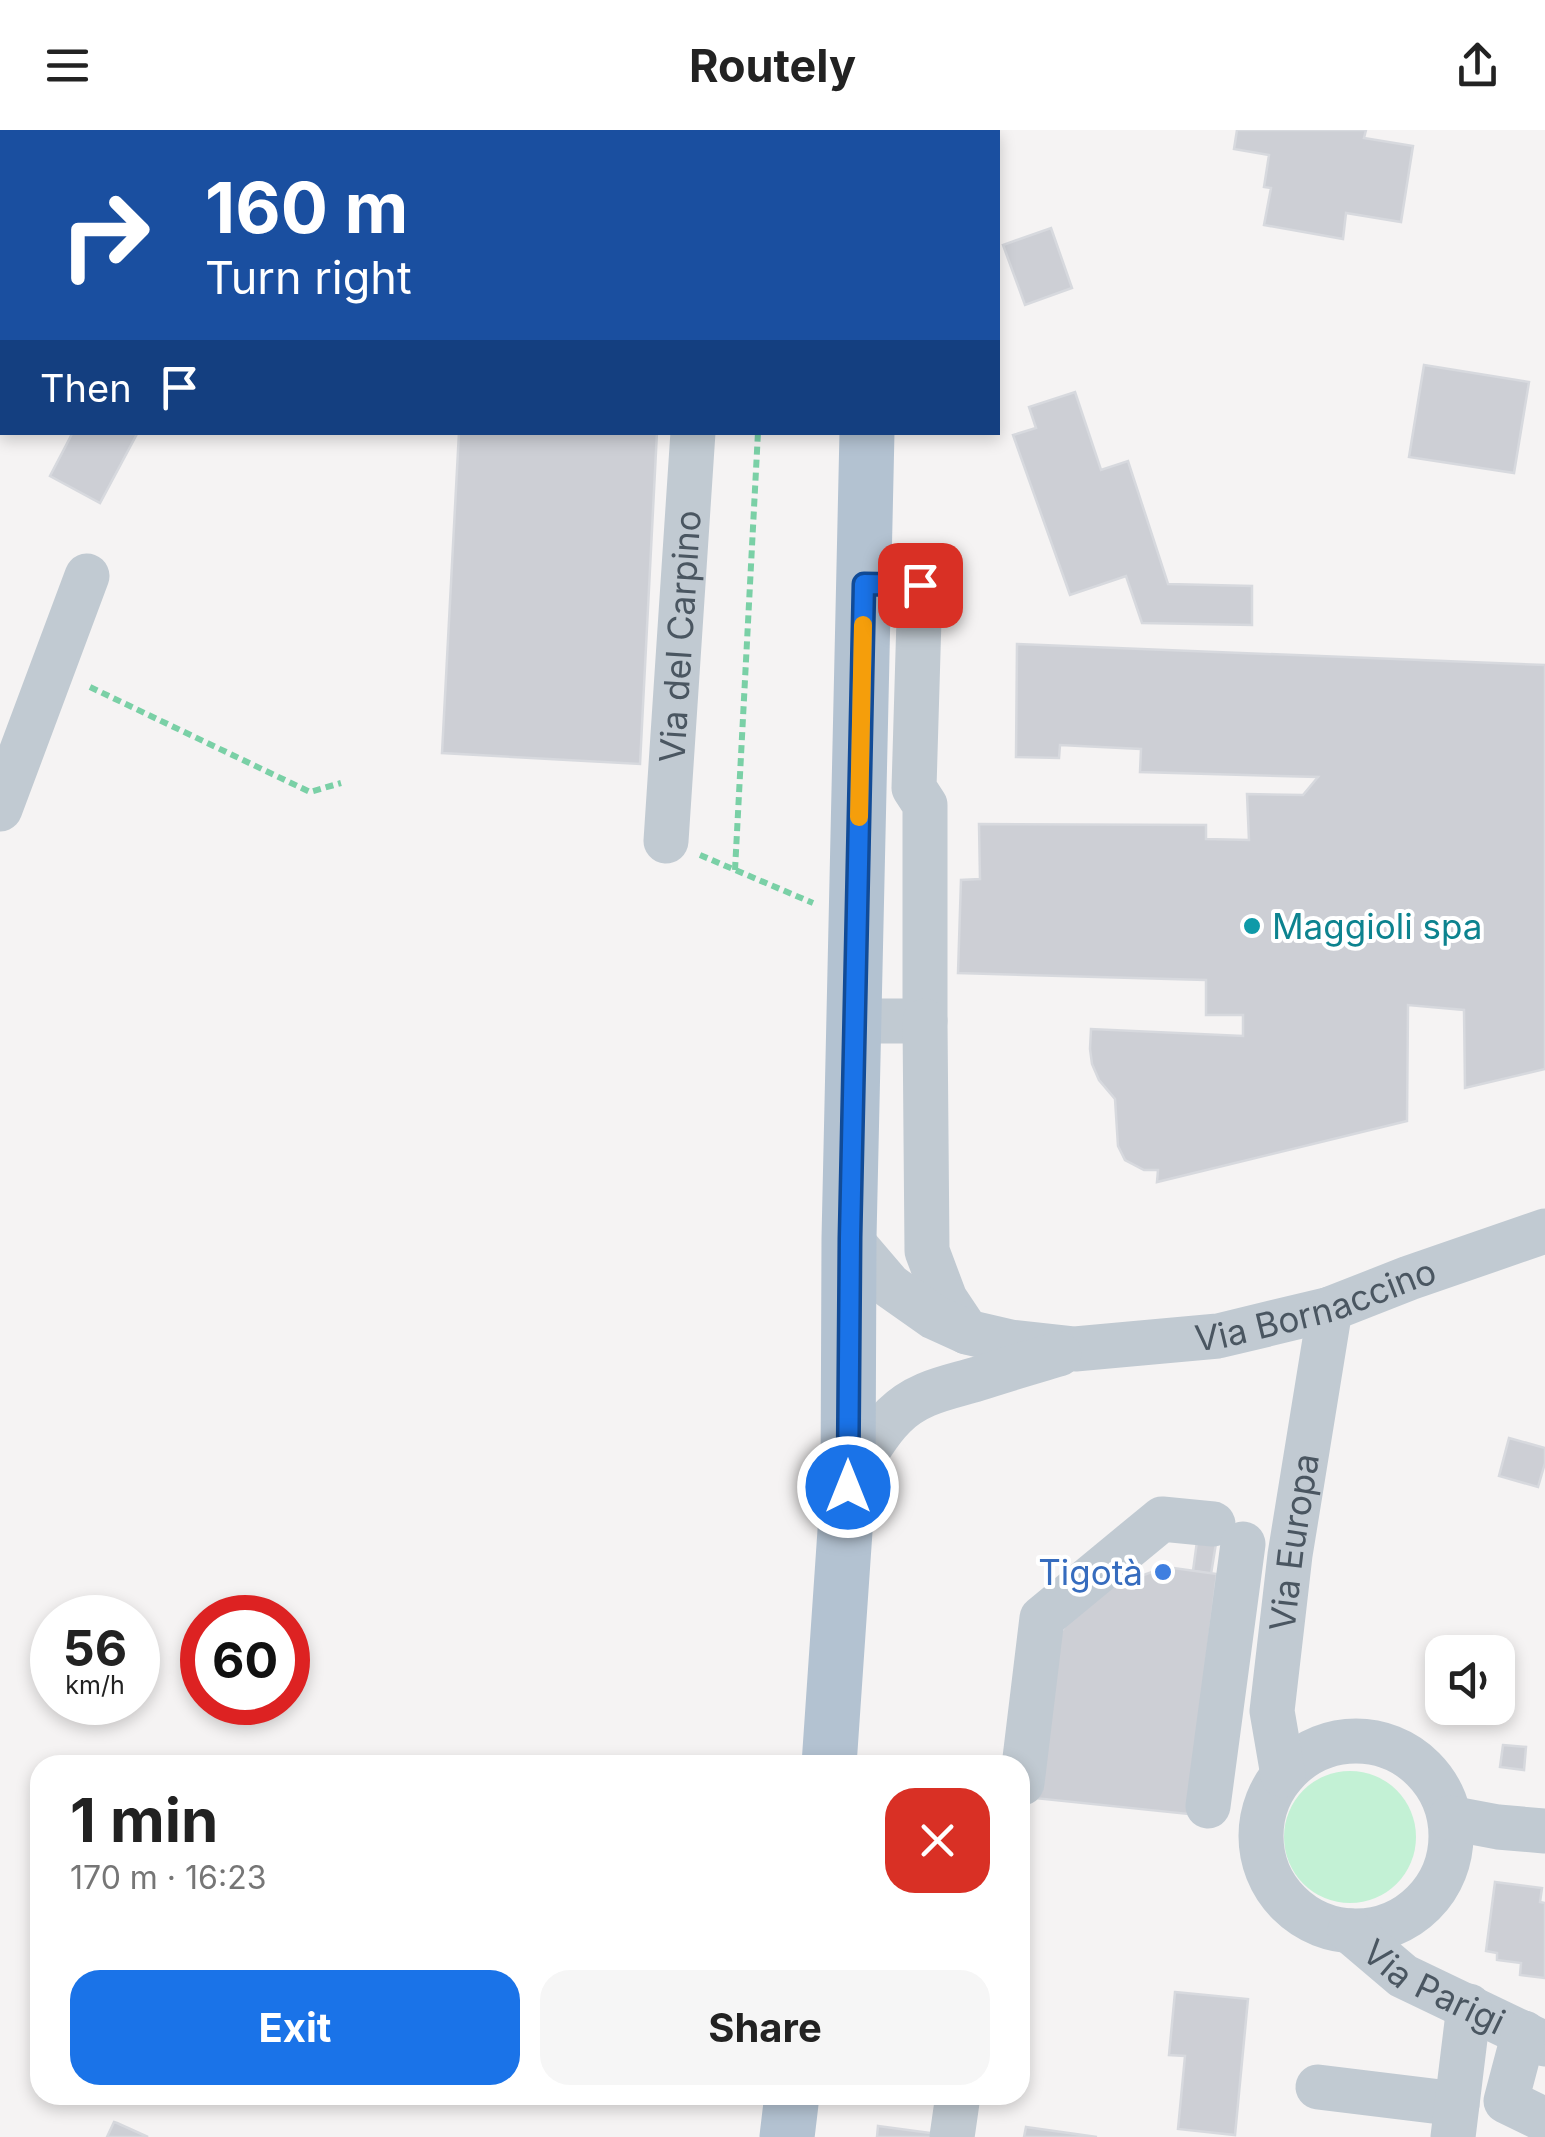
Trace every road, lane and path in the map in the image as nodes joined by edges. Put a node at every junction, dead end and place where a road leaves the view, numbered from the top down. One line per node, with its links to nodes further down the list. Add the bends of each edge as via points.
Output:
1 (693, 435): 9 (street, Via del Carpino)
2 (758, 435): 10 (path)
3 (868, 435): 5 (main road)
4 (88, 576): 6 (street)
5 (864, 584): 11 (street, via 920,585 914,788 925,804); 12 (main road)
6 (51, 673): 7 (path, via 310,792); 8 (street)
7 (341, 783)
8 (0, 809)
9 (666, 841): 10 (path)
10 (735, 870): 12 (path)
11 (925, 905): 12 (street); 14 (street)
12 (840, 907): 13 (main road)
13 (854, 1021): 14 (street); 16 (main road)
14 (925, 1021): 18 (street, via 927,1252)
15 (1545, 1231): 17 (street, Via Bornaccino)
16 (850, 1238): 18 (street, Via Bornaccino, via 890,1286); 20 (main road)
17 (1330, 1310): 19 (street, Via Bornaccino, via 1218,1336); 22 (street, Via Europa)
18 (967, 1332): 19 (street, Via Bornaccino)
19 (1075, 1349): 20 (street, Via Bornaccino, via 915,1399 872,1443)
20 (848, 1487): 23 (main road)
21 (1224, 1687): 22 (street); 24 (street, via 1228,1534 1162,1519 1042,1618); 26 (street)
22 (1274, 1695): 25 (street, Via Europa)
23 (829, 1755)
24 (1025, 1755)
25 (1282, 1775): 27 (street, via 1324,1746 1378,1742 1409,1756 1439,1787); 29 (street, via 1266,1804 1265,1863 1303,1915)
26 (1208, 1806)
27 (1450, 1818): 28 (street); 29 (street, via 1440,1880 1420,1906 1404,1918)
28 (1545, 1831)
29 (1350, 1931): 30 (street, Via Parigi, via 1403,1976)
30 (1469, 2006): 31 (street, Via Parigi); 35 (street)
31 (1534, 2038): 36 (street, Via Parigi, via 1506,2101)
32 (1318, 2088): 35 (street)
33 (791, 2105): 37 (main road)
34 (957, 2105): 38 (street)
35 (1455, 2120)
36 (1545, 2120)
37 (787, 2137)
38 (952, 2137)

